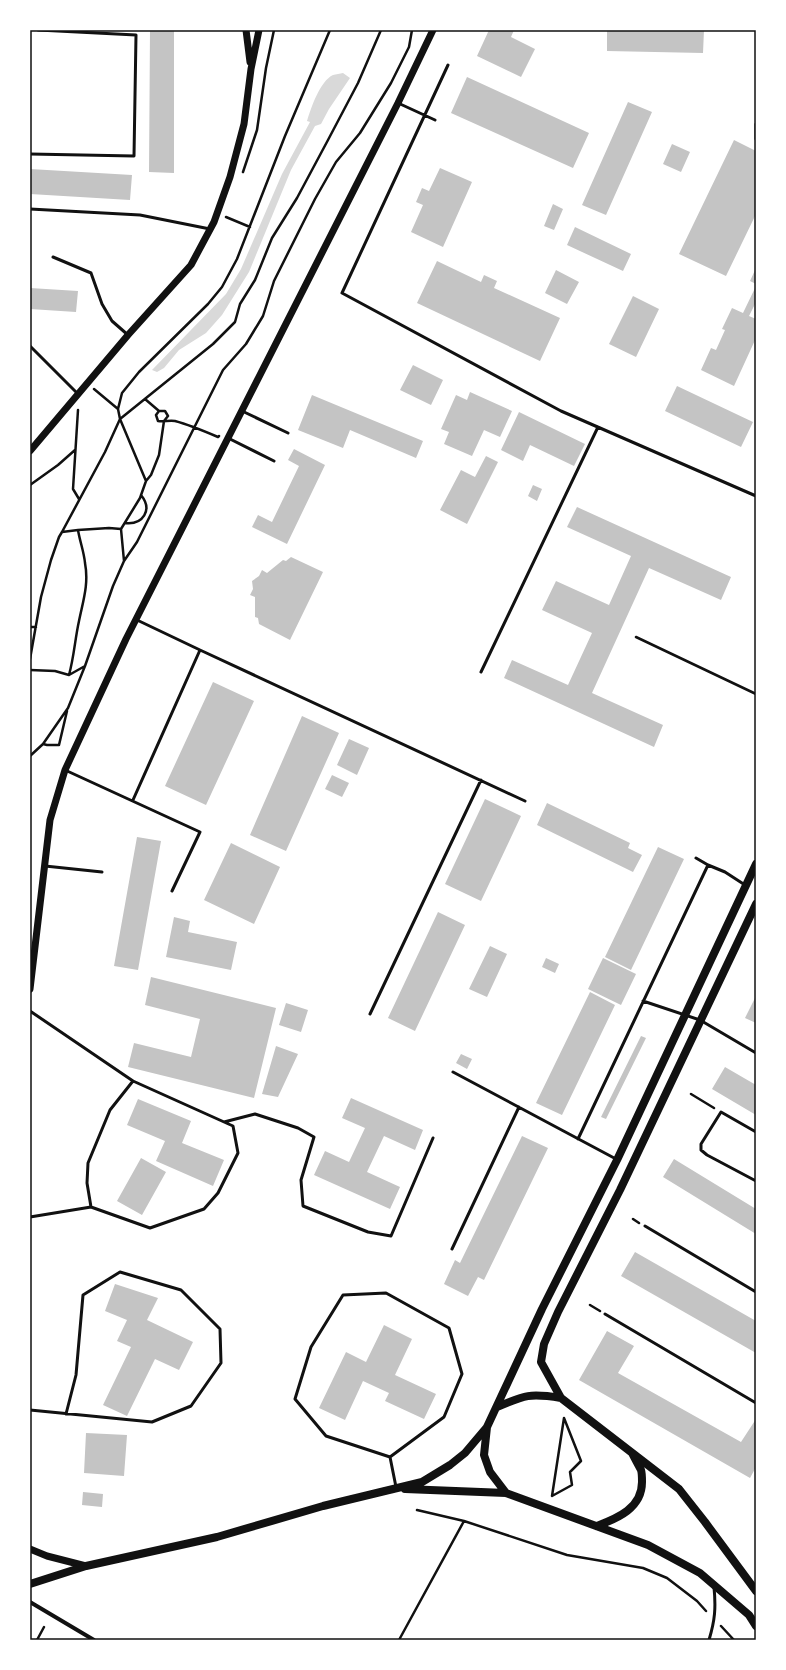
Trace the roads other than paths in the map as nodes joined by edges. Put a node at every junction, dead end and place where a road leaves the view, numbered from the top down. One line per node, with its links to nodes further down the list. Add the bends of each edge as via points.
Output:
1 (38, 30): 12 (lane, via 136,35 134,156)
2 (246, 30): 6 (street)
3 (259, 30): 6 (street)
4 (433, 30): 7 (street)
5 (448, 65): 8 (lane)
6 (251, 69): 14 (street, via 244,124 230,177)
7 (398, 103): 8 (lane); 19 (street)
8 (424, 116): 9 (lane); 20 (lane, via 342,293 561,411)
9 (435, 120)
10 (756, 124): 11 (lane)
11 (756, 139)
12 (30, 154)
13 (30, 209): 14 (lane, via 140,215)
14 (210, 229): 16 (street, via 191,265)
15 (53, 257): 16 (lane, via 91,273 102,304 112,321)
16 (128, 335): 18 (street)
17 (30, 346): 18 (lane)
18 (78, 394): 23 (street)
19 (242, 411): 21 (lane); 22 (street)
20 (598, 427): 25 (lane); 28 (lane)
21 (288, 433)
22 (228, 438): 24 (lane); 26 (street)
23 (30, 451)
24 (274, 461)
25 (756, 496)
26 (136, 620): 27 (lane); 29 (street)
27 (200, 650): 30 (lane); 31 (lane)
28 (480, 672)
29 (65, 770): 31 (lane); 36 (street, via 50,820)
30 (481, 780): 32 (lane); 44 (lane)
31 (133, 800): 39 (lane, via 200,832)
32 (525, 801)
33 (696, 858): 34 (lane)
34 (708, 864): 38 (lane); 42 (lane)
35 (756, 864): 38 (main road)
36 (43, 866): 37 (lane); 41 (street)
37 (102, 872)
38 (746, 885): 45 (main road)
39 (172, 891)
40 (756, 904): 46 (main road)
41 (30, 989)
42 (643, 1002): 45 (lane); 54 (lane)
43 (30, 1011): 49 (lane)
44 (370, 1014)
45 (685, 1015): 46 (lane); 55 (main road)
46 (700, 1020): 47 (lane); 63 (main road, via 544,1344 541,1362)
47 (756, 1053)
48 (454, 1072): 50 (lane)
49 (133, 1081): 51 (lane); 57 (lane, via 110,1110 88,1163 87,1182)
50 (519, 1107): 54 (lane); 60 (lane)
51 (224, 1122): 53 (lane, via 255,1114 298,1128 314,1137 301,1180 303,1206 368,1232 391,1236); 57 (lane, via 233,1126 238,1153 218,1193 204,1209 150,1228)
52 (756, 1132): 56 (lane, via 721,1112 701,1144 701,1150 707,1155)
53 (433, 1138)
54 (578, 1139): 55 (lane)
55 (617, 1160): 65 (main road, via 542,1309)
56 (756, 1181)
57 (91, 1207): 58 (lane)
58 (30, 1217)
59 (645, 1226): 61 (lane)
60 (452, 1249)
61 (756, 1292)
62 (605, 1314): 64 (lane)
63 (561, 1398): 65 (main road, via 538,1394 522,1396); 69 (main road)
64 (756, 1404)
65 (497, 1407): 68 (main road)
66 (30, 1410): 67 (lane)
67 (66, 1414): 67 (lane, via 152,1422 191,1406 221,1363 220,1329 181,1290 120,1272 83,1295 76,1375)
68 (487, 1428): 71 (main road, via 466,1453 450,1465 422,1482); 72 (main road, via 484,1455 490,1472)
69 (631, 1451): 73 (main road, via 641,1471 642,1488 627,1512); 78 (main road, via 679,1488)
70 (390, 1456): 70 (lane, via 444,1417 462,1374 449,1328 386,1293 343,1295 311,1347 295,1399 326,1436); 71 (lane)
71 (396, 1488): 72 (main road); 75 (main road, via 217,1537)
72 (506, 1493): 73 (main road)
73 (597, 1526): 77 (main road, via 648,1545 700,1573)
74 (30, 1549): 75 (street)
75 (86, 1566): 76 (main road)
76 (30, 1584)
77 (714, 1585): 80 (main road, via 749,1615); 82 (lane, via 715,1620)
78 (756, 1591)
79 (30, 1602): 81 (street)
80 (756, 1626)
81 (94, 1640)
82 (709, 1640)

